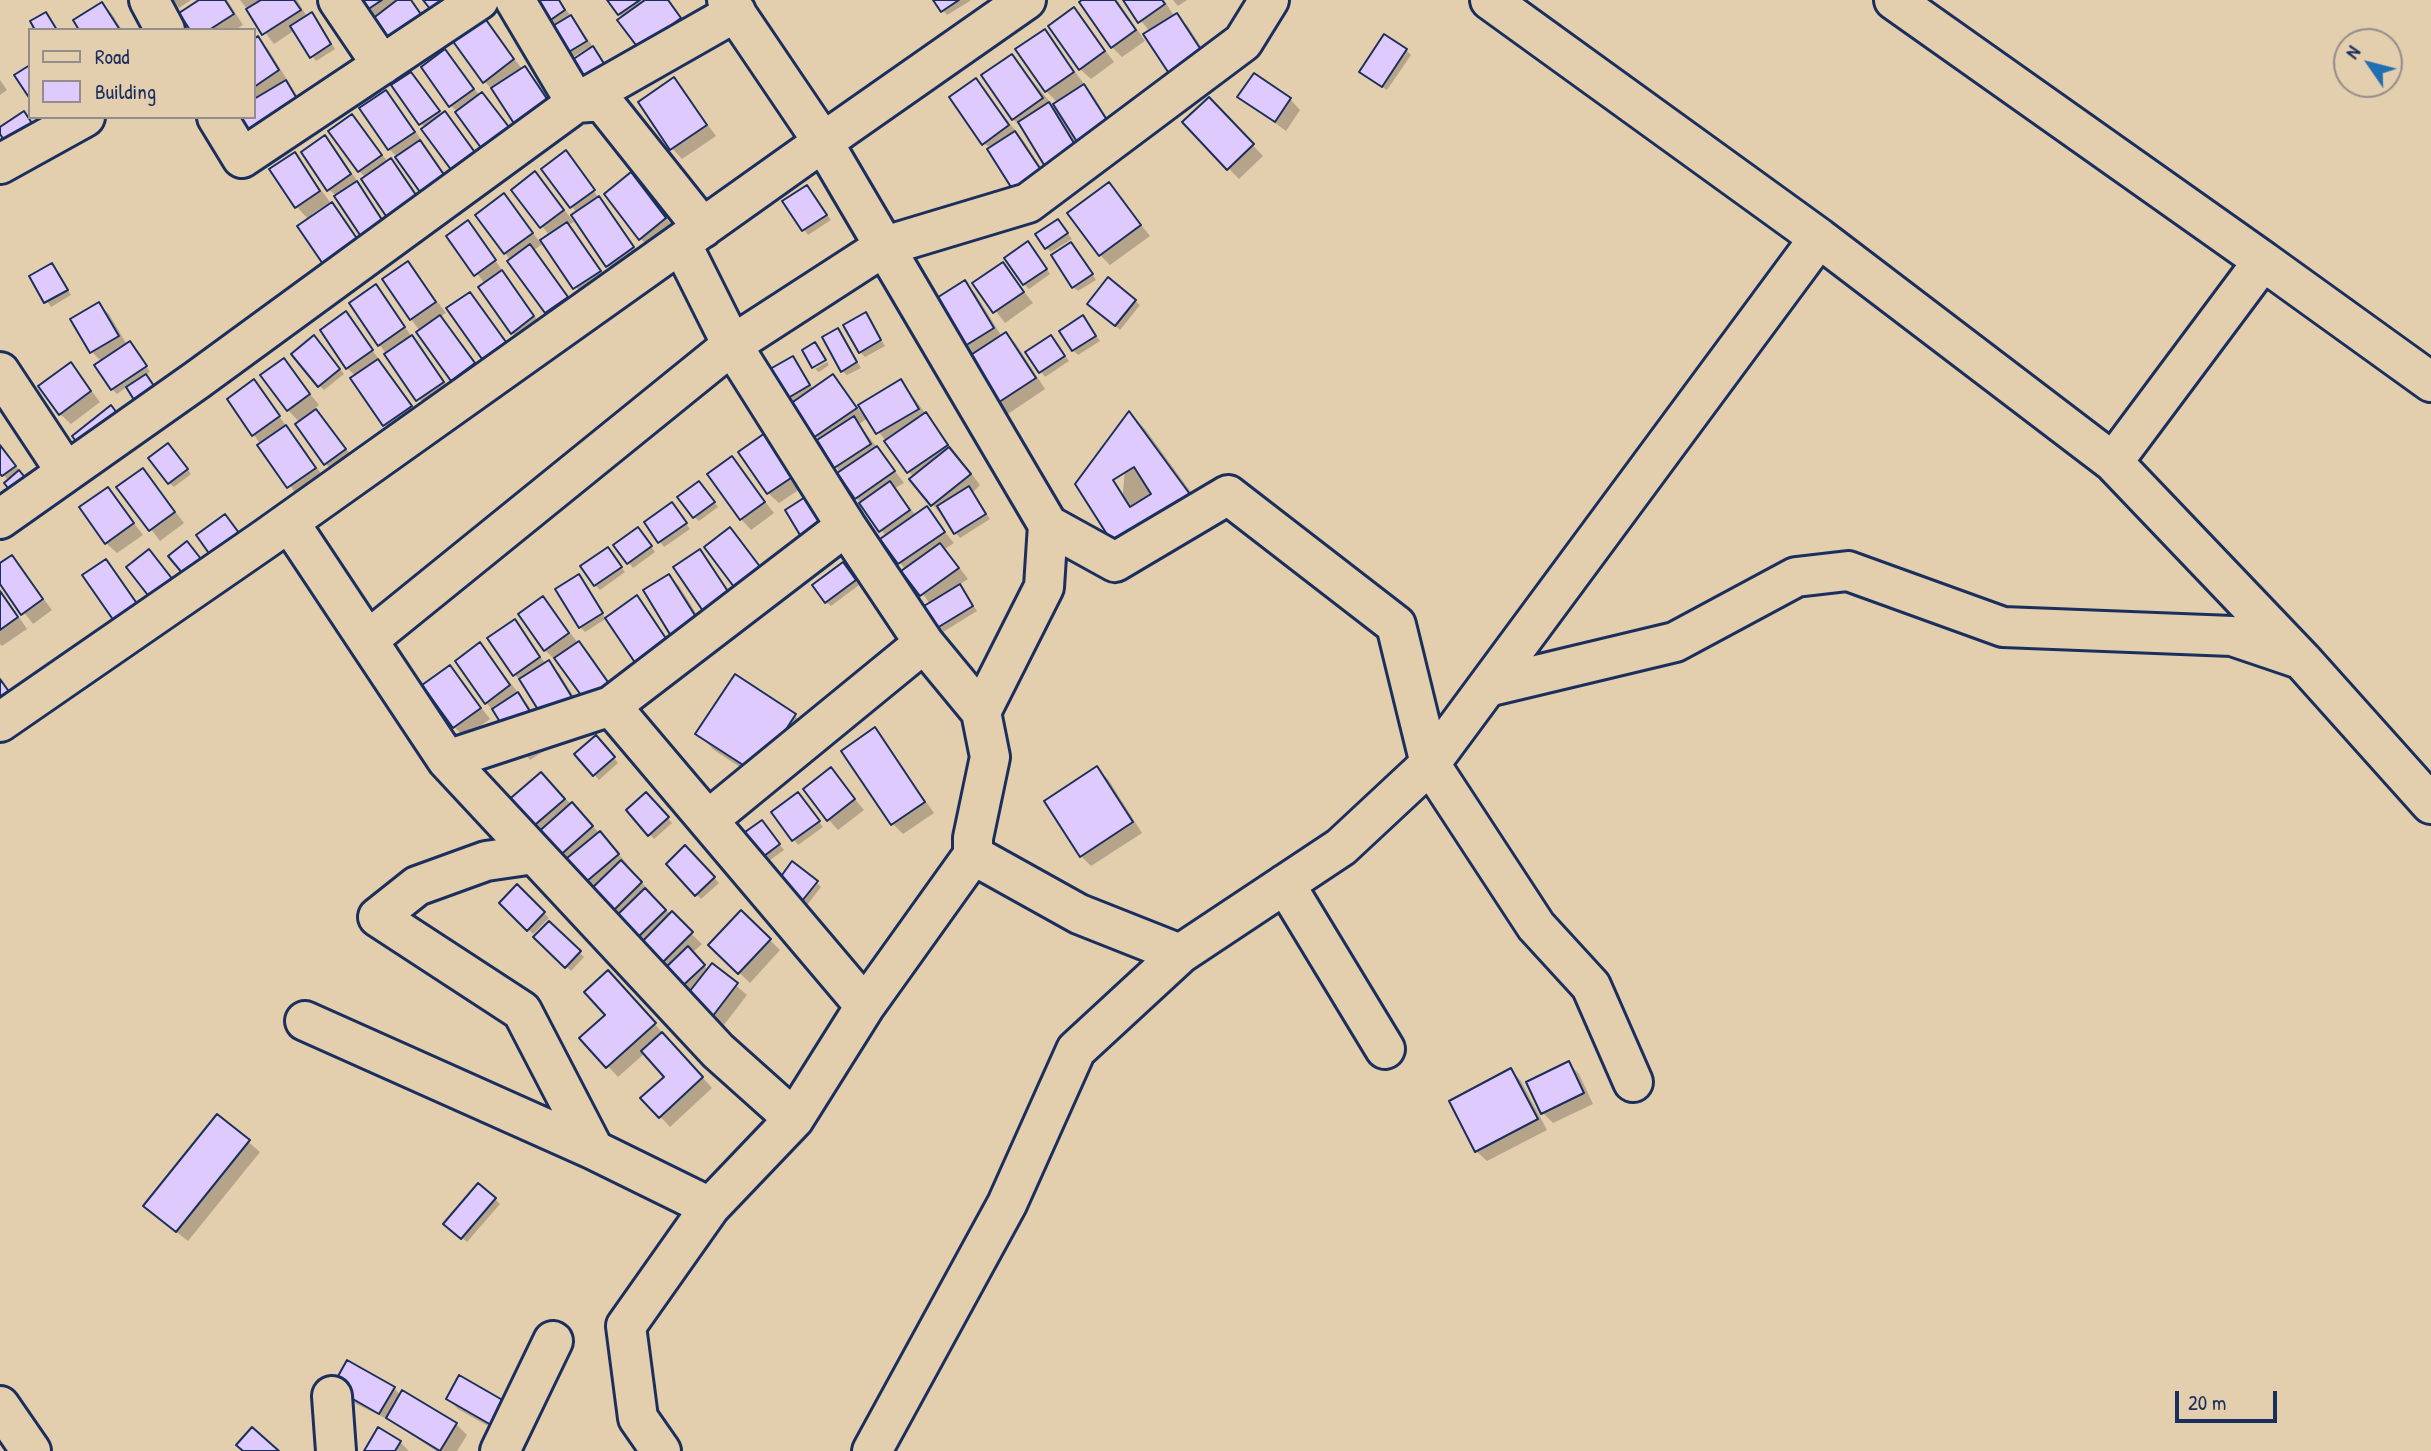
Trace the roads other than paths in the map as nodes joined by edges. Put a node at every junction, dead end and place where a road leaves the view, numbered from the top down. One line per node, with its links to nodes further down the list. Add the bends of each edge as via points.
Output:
1 (149, 0): 10 (street)
2 (338, 0): 11 (street)
3 (479, 0): 11 (street)
4 (515, 0): 12 (street)
5 (1026, 0): 15 (street)
6 (1269, 0): 19 (street, via 1243,42 1028,204)
7 (1489, 0): 18 (street)
8 (1894, 0): 20 (street)
9 (732, 6): 12 (street); 15 (street)
10 (164, 28)
11 (382, 65): 14 (street, via 242,158)
12 (576, 103): 17 (street, via 602,101); 25 (street)
13 (81, 119): 16 (street)
14 (218, 119)
15 (823, 142): 17 (street); 19 (street)
16 (0, 164)
17 (692, 235): 21 (street); 27 (street)
18 (1819, 238): 24 (street); 33 (street)
19 (885, 246): 21 (street); 28 (street)
20 (2263, 261): 23 (street); 24 (street)
21 (732, 345): 29 (street); 30 (street)
22 (0, 372): 25 (street)
23 (2431, 382)
24 (2113, 463): 32 (street)
25 (66, 472): 26 (street)
26 (0, 519)
27 (289, 522): 30 (street); 36 (street)
28 (1048, 525): 35 (street, via 1044,587); 38 (street, via 1115,562 1228,495 1396,625)
29 (846, 526): 31 (street); 34 (street)
30 (368, 640): 37 (street)
31 (924, 643): 35 (street); 40 (street)
32 (2302, 660): 33 (street, via 2232,636 2003,627 1848,571 1796,577 1675,642); 39 (street)
33 (1486, 687): 38 (street)
34 (611, 706): 37 (street); 40 (street)
35 (981, 712): 42 (street, via 990,757)
36 (0, 722)
37 (447, 760): 41 (street)
38 (1430, 764): 43 (street, via 1341,847); 48 (street, via 1536,926 1591,986)
39 (2431, 804)
40 (708, 820): 45 (street)
41 (534, 854): 49 (street, via 718,1051); 50 (street, via 486,861 417,886 377,917 522,1010)
42 (973, 855): 44 (street, via 1079,914); 45 (street)
43 (1285, 884): 44 (street); 47 (street)
44 (1180, 954): 59 (street, via 1076,1050 1007,1204)
45 (865, 1006): 49 (street)
46 (306, 1021): 50 (street)
47 (1385, 1049)
48 (1633, 1082)
49 (794, 1119): 51 (street)
50 (594, 1150): 51 (street)
51 (710, 1207): 58 (street, via 625,1326 638,1418)
52 (553, 1341): 57 (street)
53 (332, 1396): 56 (street)
54 (0, 1406): 55 (street)
55 (31, 1451)
56 (336, 1451)
57 (500, 1451)
58 (661, 1451)
59 (872, 1451)

